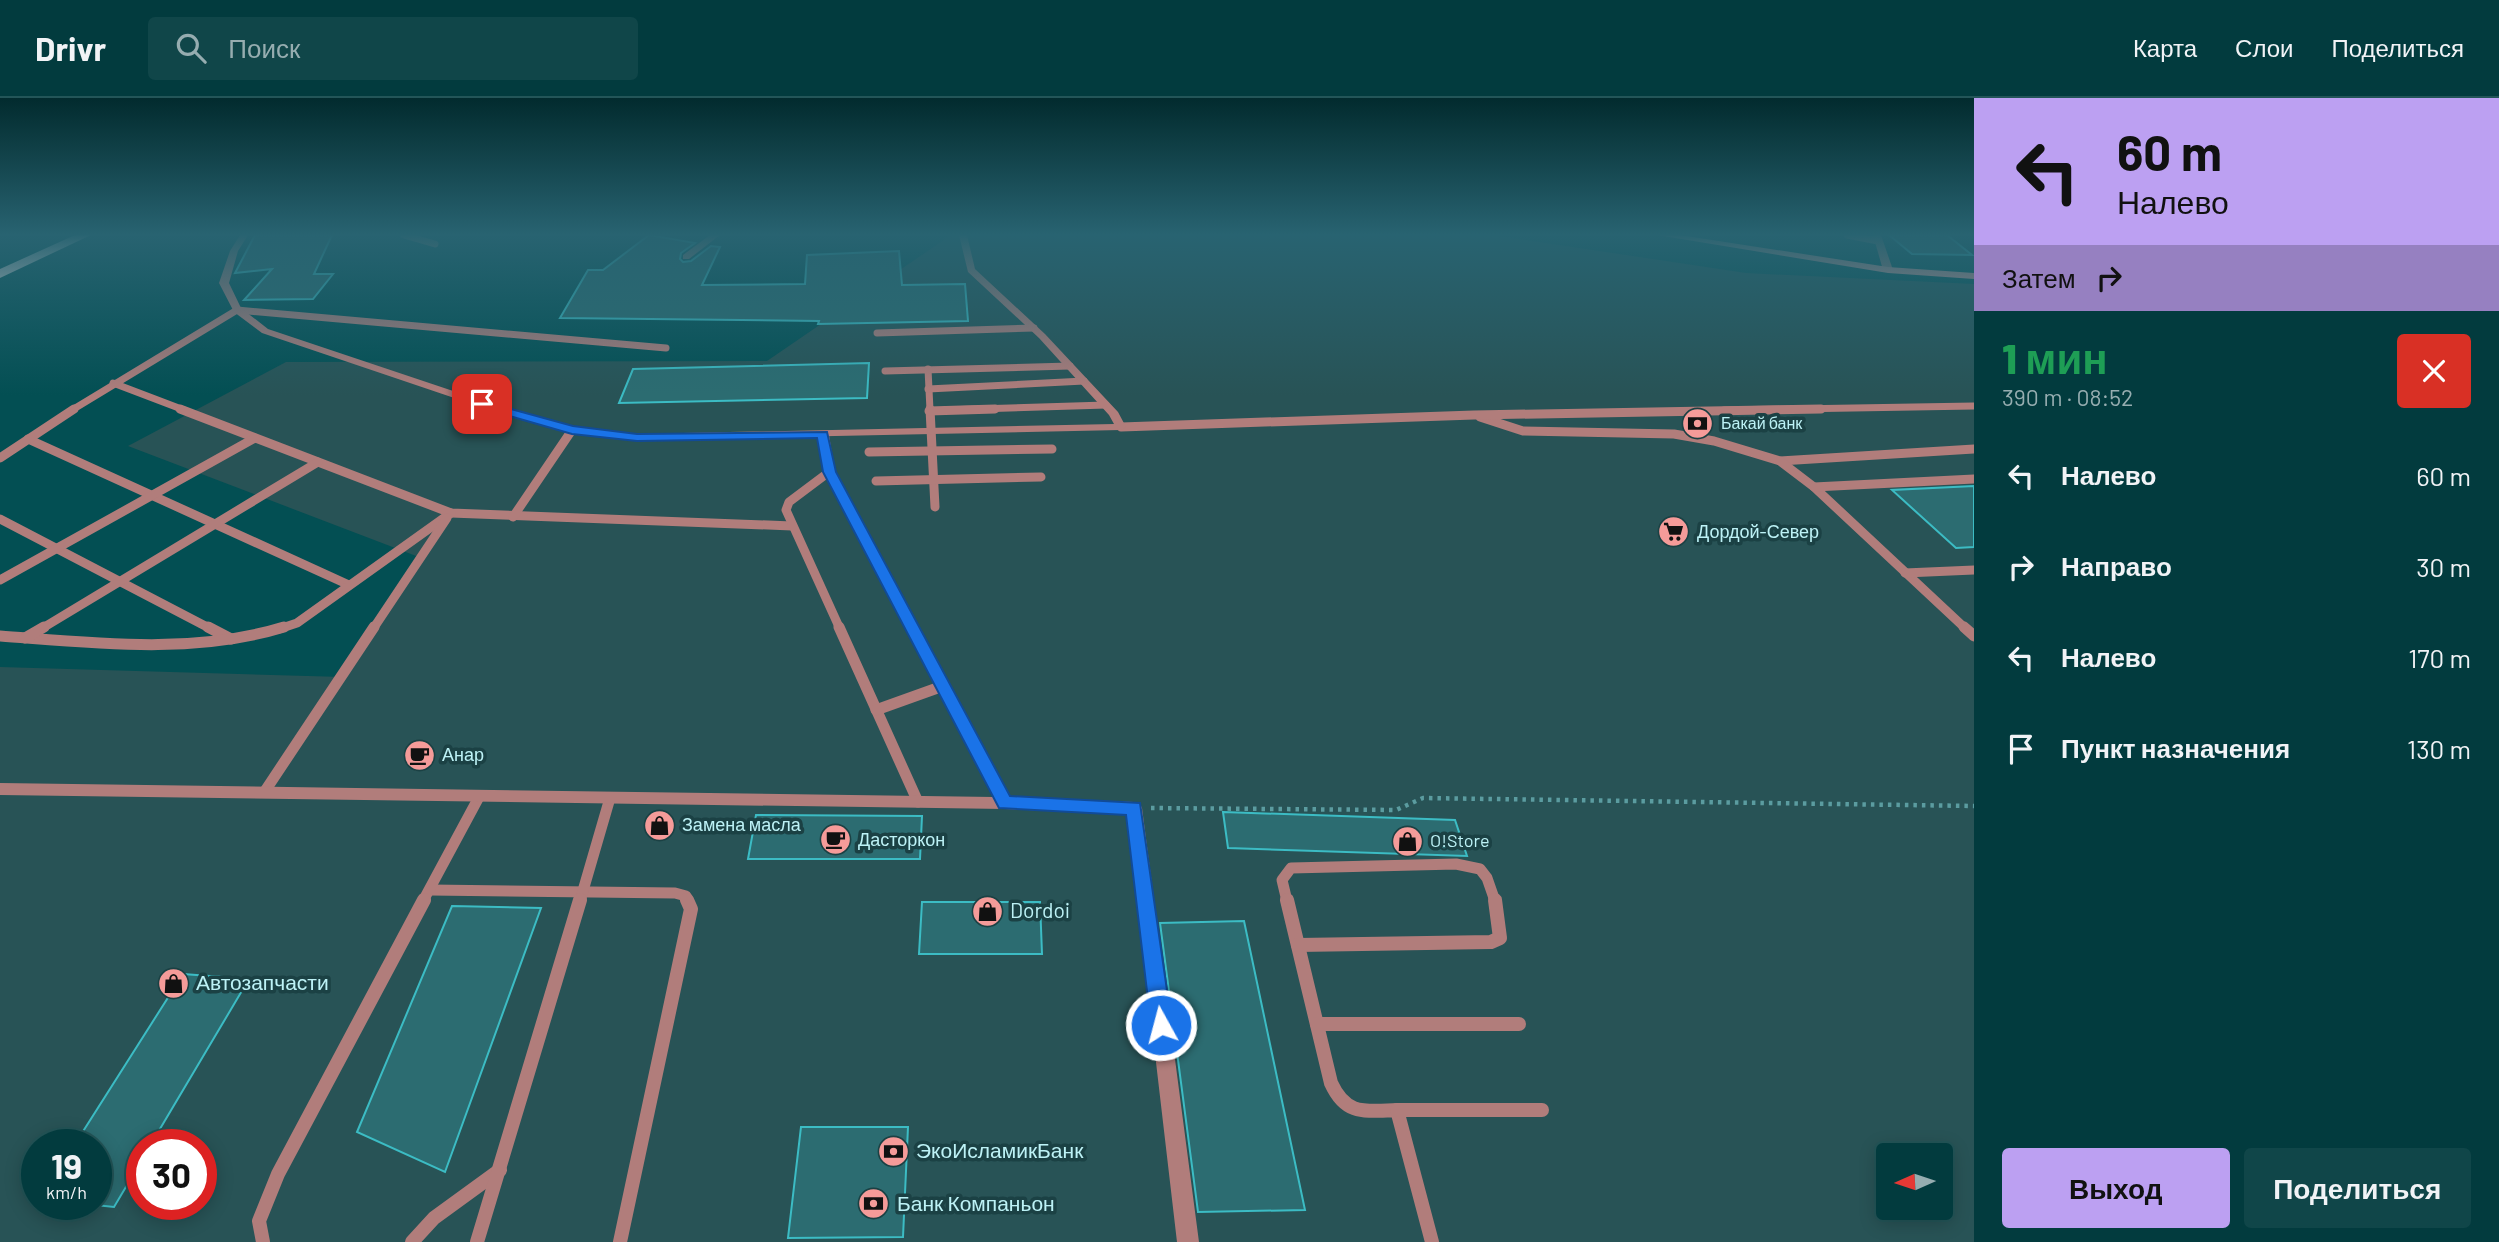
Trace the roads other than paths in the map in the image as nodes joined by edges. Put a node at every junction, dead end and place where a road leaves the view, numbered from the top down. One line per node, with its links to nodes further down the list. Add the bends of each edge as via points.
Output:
1 (227, 288): 3 (street)
2 (991, 288): 4 (street)
3 (237, 310): 6 (lane); 11 (lane); 18 (street, via 265,331)
4 (1034, 328): 5 (lane); 7 (street)
5 (877, 333)
6 (666, 348)
7 (1070, 366): 8 (lane); 10 (street)
8 (928, 369): 9 (lane); 12 (lane)
9 (885, 371)
10 (1084, 382): 12 (lane); 13 (street)
11 (113, 383): 21 (lane); 22 (lane)
12 (928, 389): 15 (lane)
13 (1106, 405): 15 (lane); 17 (street)
14 (1974, 406): 16 (lane)
15 (929, 411): 19 (lane)
16 (1474, 415): 17 (lane); 28 (lane, via 1522,431 1674,434)
17 (1121, 427): 19 (street)
18 (572, 430): 20 (street, via 637,437); 39 (lane)
19 (930, 432): 20 (street); 24 (lane)
20 (823, 435): 30 (street)
21 (255, 438): 29 (lane); 36 (lane)
22 (28, 439): 27 (lane); 36 (lane)
23 (1974, 449): 28 (lane)
24 (931, 450): 25 (lane); 26 (lane); 32 (lane)
25 (1052, 450)
26 (869, 452)
27 (0, 457)
28 (1780, 461): 35 (lane)
29 (318, 462): 38 (lane); 41 (lane)
30 (829, 472): 42 (lane, via 789,502 786,510); 53 (street)
31 (1041, 477): 32 (lane)
32 (933, 479): 34 (lane); 37 (lane)
33 (1974, 479): 35 (lane)
34 (876, 481)
35 (1814, 487): 45 (lane)
36 (151, 495): 41 (lane); 43 (lane)
37 (935, 507)
38 (450, 513): 39 (lane); 48 (lane); 56 (lane)
39 (513, 517): 42 (lane)
40 (0, 519): 43 (lane)
41 (216, 525): 47 (lane); 48 (lane)
42 (792, 526): 54 (lane)
43 (56, 548): 46 (lane); 47 (lane)
44 (1974, 570): 45 (lane)
45 (1905, 573): 50 (lane)
46 (0, 580)
47 (119, 581): 51 (lane); 52 (lane)
48 (349, 585): 52 (lane, via 296,623)
49 (0, 636): 51 (lane)
50 (1974, 636)
51 (25, 638): 52 (lane, via 130,645)
52 (231, 639)
53 (943, 686): 54 (lane); 60 (street)
54 (876, 709): 59 (lane)
55 (0, 789): 56 (street)
56 (265, 791): 57 (street)
57 (479, 797): 58 (street); 61 (lane)
58 (610, 798): 59 (street); 62 (lane)
59 (918, 802): 60 (street)
60 (1005, 803): 73 (street, via 1134,808)
61 (429, 890): 62 (lane); 69 (lane, via 278,1174 259,1222)
62 (583, 890): 68 (lane); 72 (lane, via 675,893 685,896 691,909)
63 (1298, 945): 63 (lane, via 1282,880 1291,868 1474,866 1483,872 1500,917 1500,938 1492,942); 64 (lane)
64 (1317, 1024): 65 (lane); 66 (lane, via 1337,1100 1351,1110)
65 (1519, 1024)
66 (1397, 1110): 67 (lane); 74 (lane)
67 (1542, 1110)
68 (500, 1170): 70 (lane, via 434,1219); 71 (lane)
69 (263, 1242)
70 (412, 1242)
71 (477, 1242)
72 (620, 1242)
73 (1188, 1242)
74 (1432, 1242)

